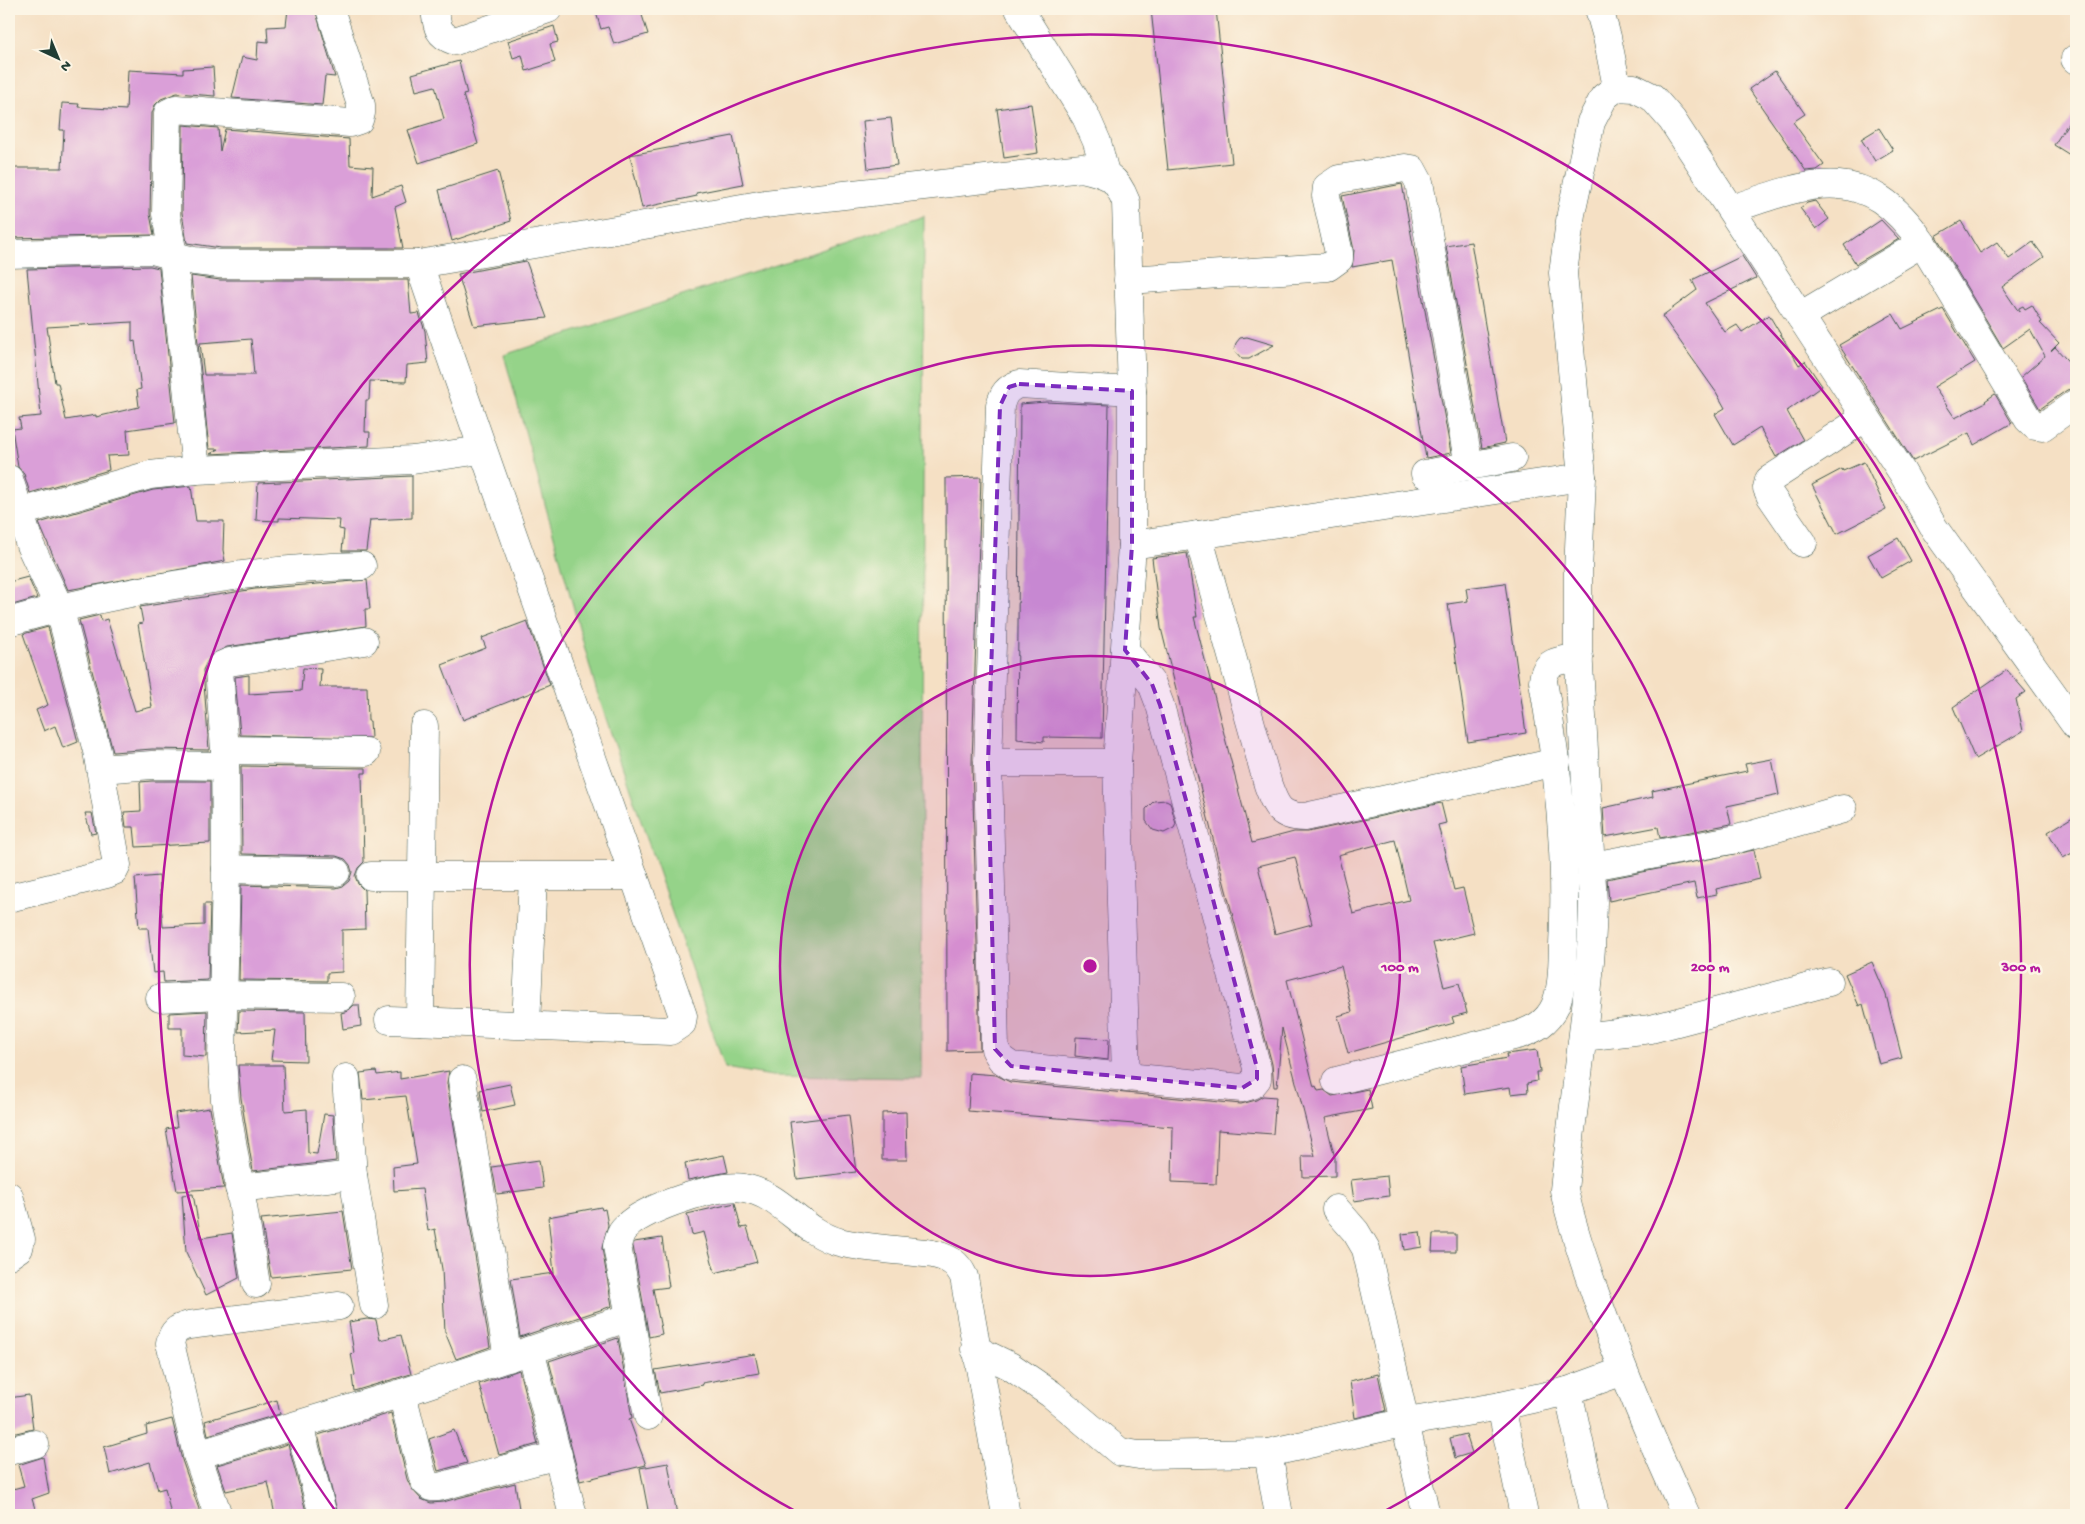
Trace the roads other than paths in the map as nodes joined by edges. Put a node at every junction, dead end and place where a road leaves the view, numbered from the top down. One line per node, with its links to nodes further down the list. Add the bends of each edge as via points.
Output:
1 (330, 9): 11 (street, via 361,105 359,120 350,123 176,109 168,113 166,214)
2 (434, 9): 3 (street, via 437,29 444,38 455,41)
3 (548, 9)
4 (1019, 9): 7 (street, via 1086,117)
5 (1598, 9): 6 (street, via 1608,37)
6 (1617, 87): 8 (street, via 1634,88 1652,97 1672,120); 23 (street, via 1604,97 1591,122 1571,214 1563,273)
7 (1105, 173): 12 (street, via 1082,168 765,204); 13 (street, via 1119,184 1126,202)
8 (1732, 209): 9 (street, via 1792,188 1835,183 1864,189 1888,203); 14 (street)
9 (1922, 243): 14 (street); 16 (street, via 2028,419 2035,426 2042,427)
10 (9, 254): 11 (street, via 152,250)
11 (173, 256): 12 (street, via 220,264); 21 (street)
12 (418, 264): 18 (street)
13 (1128, 280): 15 (street); 20 (street, via 1328,268 1339,259 1339,253 1326,196 1327,187 1338,179 1412,169 1418,182)
14 (1800, 316): 17 (street)
15 (1132, 391): 28 (street); 40 (street, via 1019,384 1009,387 1003,396 1000,406)
16 (2076, 402)
17 (1866, 417): 27 (street, via 1769,480 1767,488 1770,495); 36 (street, via 1934,528)
18 (481, 450): 21 (street, via 413,460); 48 (street)
19 (1512, 458): 20 (street)
20 (1469, 466): 22 (street)
21 (196, 470): 25 (street, via 150,475)
22 (1425, 474)
23 (1582, 478): 26 (street); 34 (street)
24 (9, 479): 25 (street)
25 (20, 512): 30 (street, via 33,552)
26 (1198, 535): 28 (street); 39 (street, via 1268,785 1274,803 1282,812 1291,817 1305,817)
27 (1803, 543)
28 (1132, 545): 33 (street)
29 (362, 566): 30 (street, via 308,567 198,581)
30 (59, 607): 31 (street); 42 (street)
31 (9, 622)
32 (364, 641): 38 (street, via 222,665 218,679 223,702)
33 (1125, 650): 41 (street); 61 (street, via 1152,684 1160,705 1257,1068 1257,1079 1252,1085 1242,1088)
34 (1579, 658): 39 (street, via 1556,661 1548,664 1544,671); 44 (street)
35 (424, 726): 49 (street)
36 (2076, 726)
37 (366, 752): 38 (street)
38 (225, 758): 42 (street); 45 (street)
39 (1557, 762): 63 (street, via 1564,930 1561,984 1547,1020 1518,1035)
40 (988, 763): 41 (street); 61 (street, via 995,1049 1011,1066)
41 (1117, 763): 61 (street)
42 (101, 770): 51 (street, via 117,864 114,871)
43 (1843, 810): 44 (street, via 1737,839)
44 (1592, 866): 59 (street, via 1592,944)
45 (226, 869): 46 (street); 53 (street)
46 (336, 872)
47 (371, 876): 49 (street)
48 (634, 876): 50 (street); 58 (street, via 683,1016 682,1023 670,1031)
49 (421, 877): 50 (street); 57 (street)
50 (533, 878): 58 (street)
51 (9, 898)
52 (1829, 982): 59 (street, via 1651,1029)
53 (222, 995): 54 (street); 55 (street); 65 (street, via 225,1100)
54 (341, 997)
55 (160, 998)
56 (390, 1020): 57 (street)
57 (420, 1021): 58 (street)
58 (526, 1024)
59 (1583, 1037): 75 (street, via 1564,1190 1583,1258)
60 (346, 1078): 64 (street)
61 (1126, 1078)
62 (462, 1080): 74 (street)
63 (1336, 1081)
64 (353, 1176): 65 (street); 70 (street)
65 (239, 1188): 69 (street)
66 (9, 1196): 68 (street, via 21,1239 19,1248)
67 (1336, 1209): 80 (street, via 1366,1248)
68 (9, 1255)
69 (256, 1284)
70 (374, 1305)
71 (338, 1306): 85 (street, via 189,1325 172,1334 170,1343)
72 (630, 1317): 73 (street, via 617,1246 627,1225 657,1208 714,1189 744,1188 770,1198 816,1233 839,1242 948,1258 958,1265 964,1277); 74 (street); 79 (street)
73 (975, 1349): 84 (street, via 1010,1366 1051,1394 1120,1452 1139,1455); 90 (street)
74 (519, 1354): 77 (street); 86 (street)
75 (1623, 1371): 76 (street); 95 (street)
76 (1568, 1391): 78 (street); 94 (street)
77 (402, 1393): 81 (street); 86 (street, via 422,1474 430,1487)
78 (1501, 1406): 80 (street); 93 (street)
79 (648, 1416)
80 (1407, 1422): 84 (street); 92 (street)
81 (299, 1425): 85 (street); 88 (street)
82 (36, 1444): 83 (street)
83 (9, 1450)
84 (1268, 1453): 91 (street)
85 (197, 1455): 87 (street)
86 (558, 1455): 89 (street)
87 (218, 1515)
88 (323, 1515)
89 (573, 1515)
90 (1006, 1515)
91 (1279, 1515)
92 (1426, 1515)
93 (1524, 1515)
94 (1596, 1515)
95 (1686, 1515)

